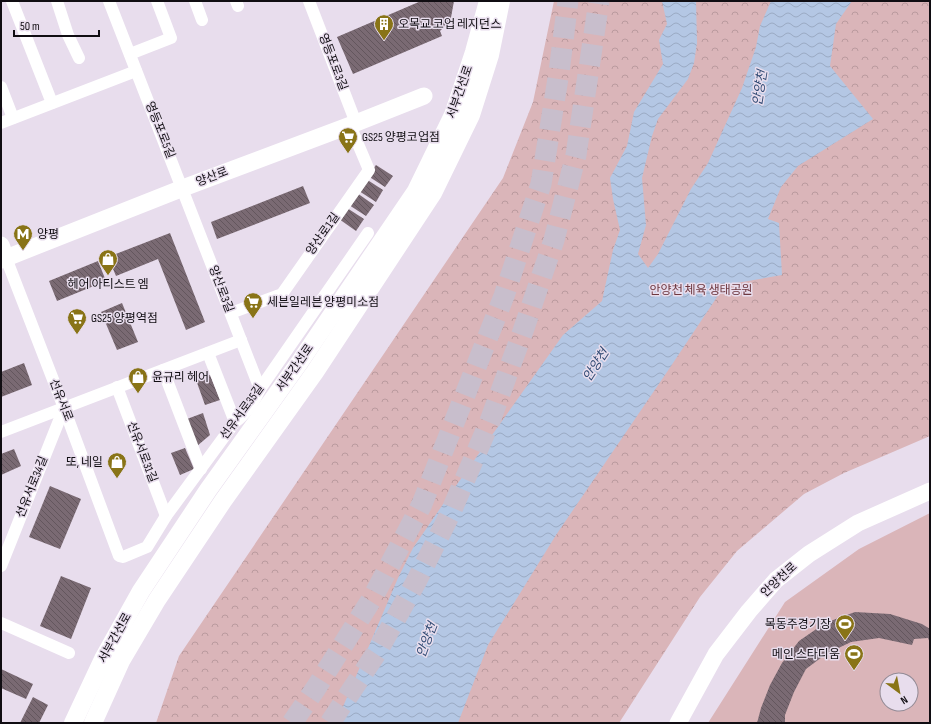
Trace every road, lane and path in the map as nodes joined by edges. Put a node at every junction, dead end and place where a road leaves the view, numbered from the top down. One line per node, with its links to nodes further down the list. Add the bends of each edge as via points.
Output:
1 (12, 1): 15 (street)
2 (57, 1): 11 (street, via 68,36)
3 (109, 1): 10 (street, 영등포로5길)
4 (157, 1): 10 (street, via 171,38)
5 (194, 1): 9 (street)
6 (309, 1): 18 (street, 영등포로3길)
7 (488, 1): 38 (main road, 서부간선로, via 453,116 416,191 299,363 208,490 141,591 103,659)
8 (501, 1): 39 (main road, 서부간선로, via 490,55 471,115 433,194 315,372 223,501 157,600 121,661)
9 (202, 20)
10 (130, 54): 12 (street, 영등포로5길)
11 (79, 58)
12 (136, 71): 15 (street); 19 (street, 영등포로5길)
13 (1, 87): 16 (street)
14 (424, 96): 18 (street, 양산로)
15 (52, 103): 16 (street)
16 (13, 118): 17 (street)
17 (1, 123)
18 (353, 124): 19 (street, 양산로); 22 (street, 양산로1길, via 369,170 282,294)
19 (183, 188): 21 (street, 양산로); 22 (street, 양산로3길)
20 (368, 233): 27 (street, 선유서로35길)
21 (3, 254): 28 (street, 선유서로)
22 (230, 313): 23 (street, 양산로3길)
23 (241, 340): 24 (street); 27 (street, 양산로3길)
24 (208, 352): 25 (street); 29 (street)
25 (163, 370): 26 (street); 31 (street)
26 (117, 387): 28 (street); 33 (street, 선유서로31길)
27 (260, 389): 29 (street, 선유서로35길)
28 (64, 408): 30 (street); 34 (street, 선유서로); 35 (street, 선유서로34길)
29 (235, 422): 31 (street, 선유서로35길)
30 (1, 432)
31 (201, 469): 33 (street, 선유서로35길)
32 (930, 491): 40 (street, 안양천로, via 858,523 809,554 776,580 716,654)
33 (166, 516): 34 (street, 선유서로35길, via 147,547 123,557)
34 (119, 556)
35 (1, 566)
36 (1, 623): 37 (street)
37 (69, 653)
38 (73, 723)
39 (93, 723)
40 (678, 723)

